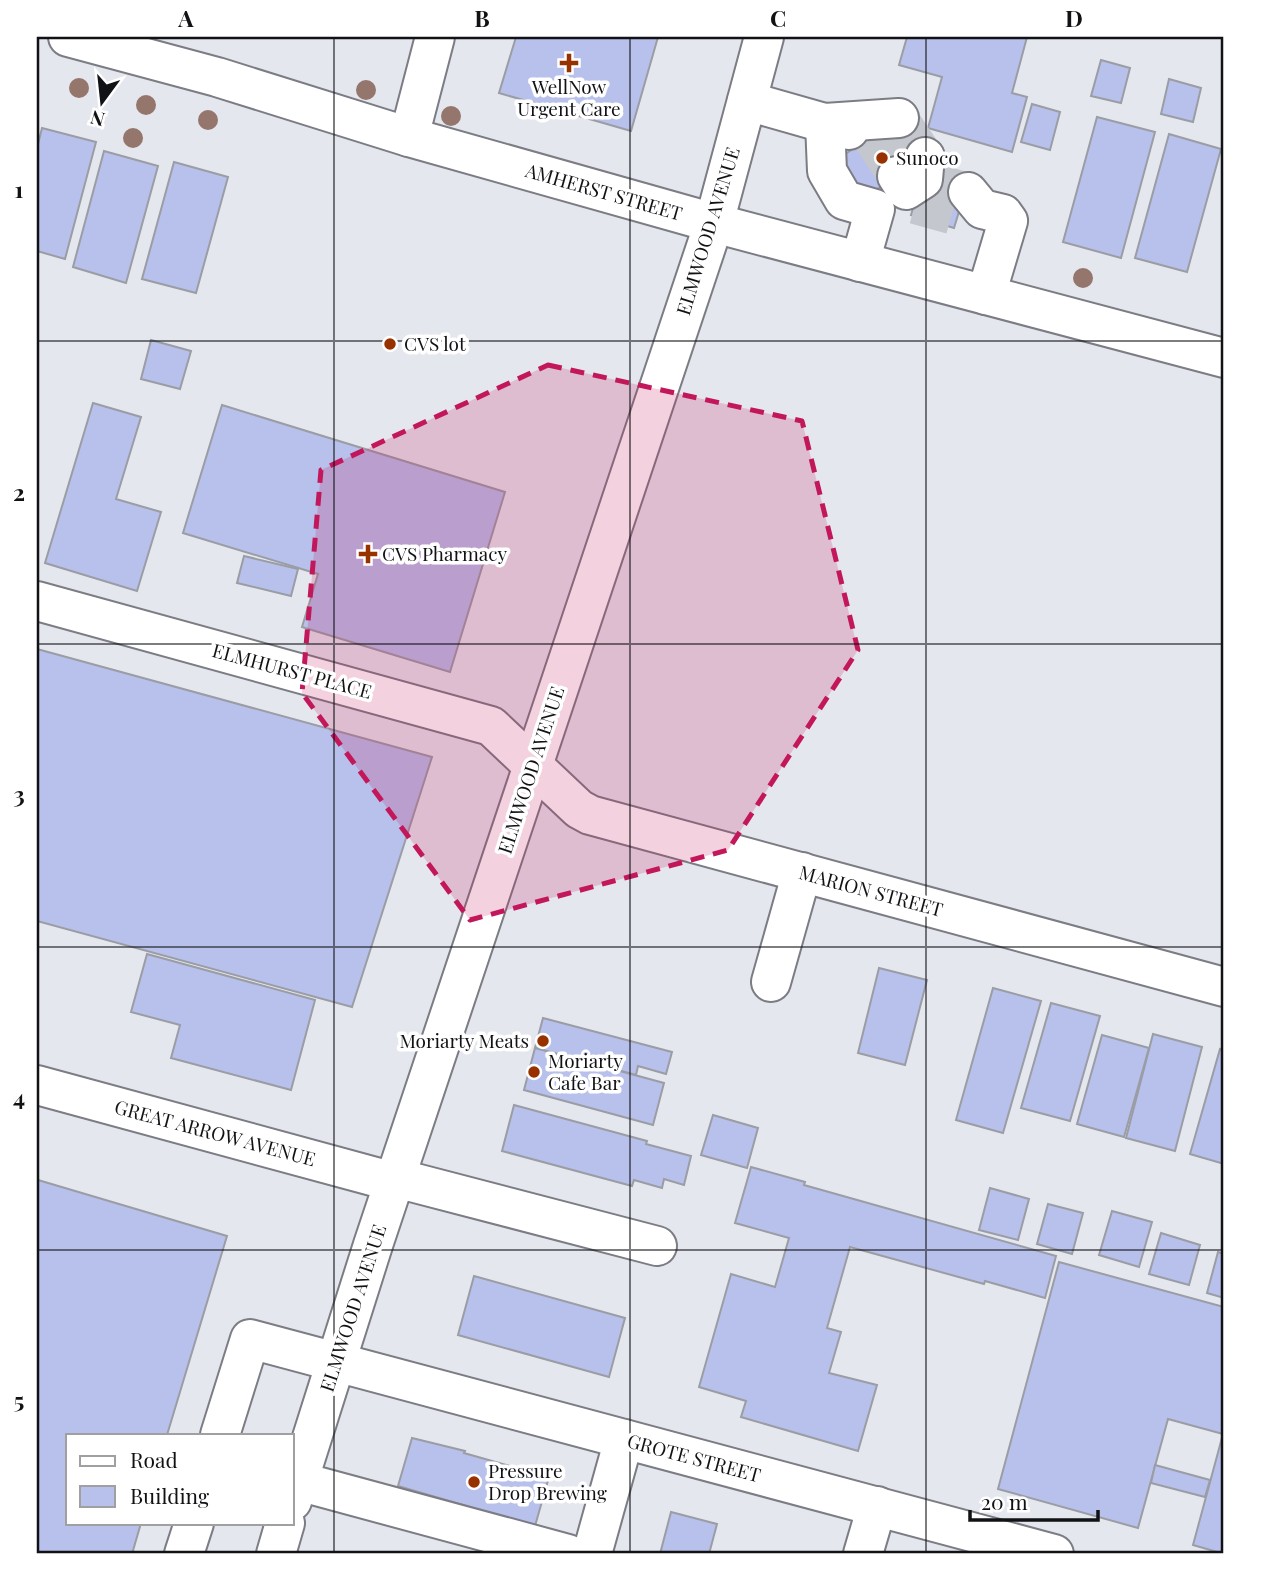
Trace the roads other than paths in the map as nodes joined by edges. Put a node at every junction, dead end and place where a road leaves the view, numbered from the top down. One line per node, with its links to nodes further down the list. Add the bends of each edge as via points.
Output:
1 (68, 37): 7 (street, AMHERST STREET, via 217,77)
2 (435, 37): 7 (street)
3 (764, 37): 4 (street, ELMWOOD AVENUE)
4 (747, 101): 5 (street); 9 (street, ELMWOOD AVENUE)
5 (825, 123): 6 (street); 10 (street, via 827,171 845,200 904,188)
6 (885, 127)
7 (409, 137): 9 (street, AMHERST STREET)
8 (970, 206): 11 (street, via 1003,214 1008,221)
9 (714, 223): 10 (street, AMHERST STREET); 14 (street, ELMWOOD AVENUE)
10 (860, 262): 11 (street, AMHERST STREET)
11 (986, 295): 12 (street, AMHERST STREET)
12 (1224, 358)
13 (37, 601): 14 (street, ELMHURST PLACE, via 491,726)
14 (533, 766): 15 (street, MARION STREET, via 590,815); 19 (street, ELMWOOD AVENUE)
15 (802, 872): 16 (street); 17 (street, MARION STREET)
16 (771, 982)
17 (1224, 987)
18 (37, 1084): 19 (street, GREAT ARROW AVENUE)
19 (395, 1180): 20 (street, GREAT ARROW AVENUE); 21 (street, ELMWOOD AVENUE)
20 (657, 1246)
21 (335, 1360): 22 (street, GROTE STREET, via 250,1339); 23 (street, GROTE STREET); 24 (street, ELMWOOD AVENUE)
22 (220, 1434)
23 (624, 1439): 25 (street, GROTE STREET); 31 (street)
24 (295, 1491): 30 (street)
25 (877, 1506): 32 (street); 33 (street, GROTE STREET)
26 (194, 1524): 28 (street)
27 (285, 1524): 29 (street)
28 (184, 1554)
29 (276, 1554)
30 (568, 1554)
31 (592, 1554)
32 (863, 1554)
33 (1054, 1554)

